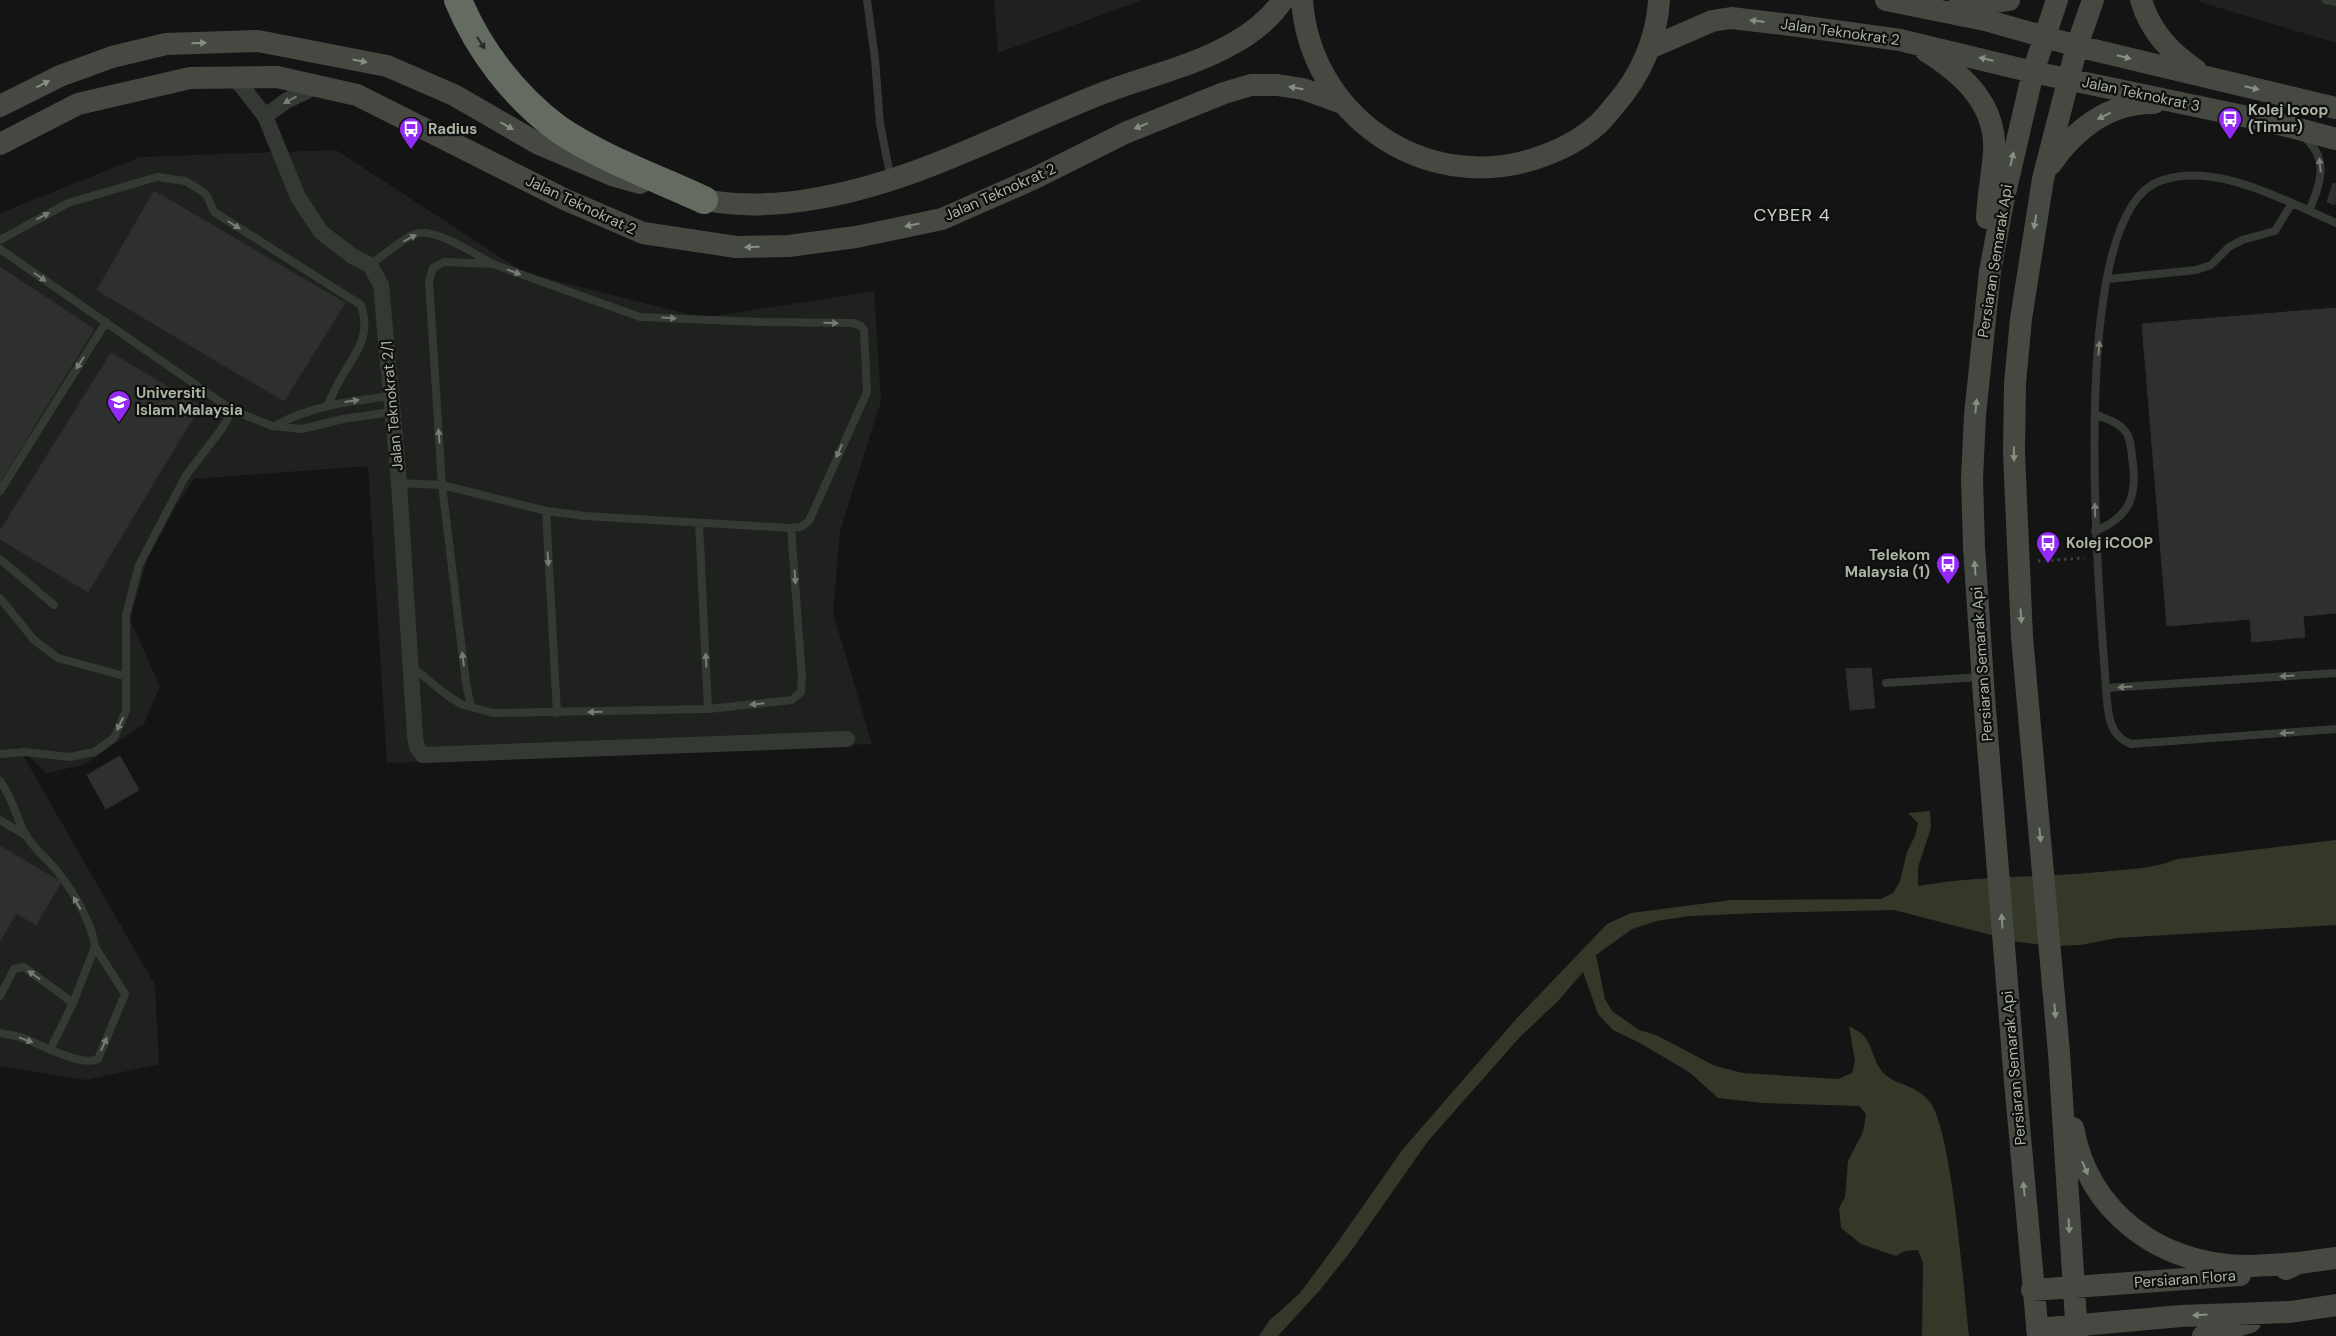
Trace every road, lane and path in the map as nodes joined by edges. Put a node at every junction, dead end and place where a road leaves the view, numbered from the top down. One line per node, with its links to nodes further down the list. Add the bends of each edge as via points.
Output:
1 (458, 0): 33 (highway, one-way to 33, via 467,21 496,66 538,112 558,128 602,153)
2 (867, 0): 32 (lane, via 880,124)
3 (1282, 0): 32 (main road, via 1273,14 1233,44 1193,63 1100,94)
4 (1302, 0): 23 (main road, via 1304,25 1318,66)
5 (1659, 0): 17 (main road)
6 (1886, 0): 13 (main road)
7 (2009, 0): 13 (main road, via 1972,7)
8 (2057, 0): 14 (main road, Persiaran Semarak Api)
9 (2093, 0): 16 (main road)
10 (2140, 0): 19 (main road, via 2169,50)
11 (2326, 0): 12 (lane)
12 (2336, 2)
13 (1926, 8): 14 (main road)
14 (2043, 36): 16 (main road, Jalan Teknokrat 3); 18 (main road, Persiaran Semarak Api)
15 (1915, 43): 17 (main road, Jalan Teknokrat 2, one-way to 17, via 1731,18 1712,21); 18 (main road, Jalan Teknokrat 2, one-way to 15); 42 (main road, via 1960,75 1986,106 1992,123 1994,152 1988,213)
16 (2077, 46): 19 (main road, Jalan Teknokrat 3, one-way to 19); 21 (main road)
17 (1650, 48): 23 (main road, via 1628,90 1597,126 1557,151 1512,166 1465,168 1418,158 1376,136)
18 (2033, 72): 21 (main road, Jalan Teknokrat 3); 42 (main road, Persiaran Semarak Api, one-way to 18, via 2003,202)
19 (2204, 76): 26 (main road, Jalan Teknokrat 3, one-way to 26)
20 (230, 77): 22 (main road, Jalan Teknokrat 2, via 277,77); 27 (street, via 240,84); 30 (main road, Jalan Teknokrat 2, via 190,78 78,104)
21 (2068, 78): 24 (main road, Jalan Teknokrat 3); 31 (main road)
22 (317, 86): 23 (main road, Jalan Teknokrat 2, one-way to 22, via 1303,89 1251,85 1125,133 942,219 856,237 789,246 736,247 643,233 564,199 357,95); 27 (street, one-way to 27)
23 (1342, 103)
24 (2185, 103): 28 (main road, Jalan Teknokrat 3); 31 (main road, one-way to 31, via 2137,103 2098,118 2066,143)
25 (0, 106): 33 (main road, one-way to 33, via 60,76 112,57 166,44 258,41 387,66 454,95 537,143 615,176)
26 (2336, 108)
27 (265, 116): 40 (street, via 298,197 321,232 352,256)
28 (2294, 128): 29 (main road, Jalan Teknokrat 3); 35 (lane, one-way to 28, via 2318,190 2322,166 2319,154)
29 (2336, 139)
30 (0, 144)
31 (2044, 174): 58 (main road, one-way to 58, via 2028,267 2015,384)
32 (891, 181): 33 (main road, via 782,204)
33 (704, 200)
34 (2292, 203): 35 (lane); 41 (lane, via 2275,231 2242,240 2229,247 2211,265 2196,270); 41 (lane, via 2230,180 2177,177 2159,181 2134,200 2123,224)
35 (2308, 211): 36 (lane)
36 (2336, 223)
37 (0, 240): 45 (lane, one-way to 45, via 68,203 157,177 185,181 207,196 214,212 361,305 366,319 362,346)
38 (0, 249): 43 (lane, one-way to 43)
39 (493, 264): 40 (lane, one-way to 39, via 413,234 428,233 456,243); 50 (lane, one-way to 39, via 430,275 433,268 444,262); 54 (lane, one-way to 54, via 640,317 853,323 861,326 864,330 867,392 863,404 809,521 801,527)
40 (370, 265): 44 (street, Jalan Teknokrat 2/1, via 381,285)
41 (2108, 279): 47 (lane, one-way to 41, via 2102,309)
42 (1988, 287): 64 (main road, Persiaran Semarak Api, one-way to 42, via 1972,479)
43 (106, 322): 46 (lane); 51 (lane, one-way to 51)
44 (391, 404): 45 (lane, one-way to 44); 48 (lane, via 302,428); 49 (street, Jalan Teknokrat 2/1)
45 (327, 406): 48 (lane, via 300,412)
46 (232, 410): 48 (lane); 63 (lane, via 185,477 139,565 126,615)
47 (2096, 414): 55 (lane, one-way to 47); 55 (lane, via 2118,424 2128,436 2135,475 2125,511 2112,524)
48 (272, 426)
49 (399, 483): 50 (lane); 61 (street, Jalan Teknokrat 2/1)
50 (442, 485): 52 (lane); 67 (lane, one-way to 50)
51 (0, 491)
52 (546, 511): 53 (lane); 69 (lane, one-way to 69)
53 (699, 523): 54 (lane); 68 (lane, one-way to 53)
54 (791, 528): 68 (lane, one-way to 68, via 801,692 792,700)
55 (2095, 531): 56 (lane)
56 (2097, 557): 58 (path); 66 (lane)
57 (0, 559): 60 (lane)
58 (2018, 563): 81 (main road, one-way to 81)
59 (0, 598): 63 (lane, via 34,640 58,658)
60 (54, 606)
61 (412, 666): 67 (lane, via 448,696); 71 (street, Jalan Teknokrat 2/1, via 415,737 417,748 423,755)
62 (2336, 673): 66 (lane, one-way to 66)
63 (124, 676): 72 (lane, one-way to 72, via 126,711 114,738 94,752 70,757 24,752)
64 (1983, 677): 65 (lane); 85 (main road, Persiaran Semarak Api, one-way to 64)
65 (1886, 683)
66 (2106, 688): 70 (lane, one-way to 66, via 2131,744 2118,738 2112,729)
67 (471, 707): 69 (lane, via 494,713)
68 (708, 708): 69 (lane, one-way to 69)
69 (557, 713)
70 (2336, 729)
71 (847, 739)
72 (0, 754)
73 (0, 781): 75 (lane, via 8,791)
74 (0, 820): 75 (lane)
75 (27, 836): 76 (lane, one-way to 75, via 91,928 60,875)
76 (95, 947): 78 (lane); 80 (lane, one-way to 76, via 91,1062 98,1059 119,1011 125,994)
77 (0, 996): 78 (lane, one-way to 77, via 24,967 14,969)
78 (73, 1003): 80 (lane)
79 (0, 1033): 80 (lane, one-way to 80)
80 (50, 1050)
81 (2058, 1053): 83 (main road, one-way to 83, via 2079,1152 2096,1190 2123,1220 2166,1248 2188,1256 2244,1266); 84 (main road, one-way to 84)
82 (2336, 1258): 83 (main road, Persiaran Flora)
83 (2299, 1263): 84 (main road, Persiaran Flora, via 2274,1273)
84 (2073, 1286): 85 (main road, Persiaran Flora); 88 (main road)
85 (2032, 1290): 89 (main road, Persiaran Semarak Api)
86 (2336, 1305): 87 (main road)
87 (2290, 1312): 88 (main road, one-way to 88, via 2181,1316); 90 (main road)
88 (2077, 1330): 89 (main road)
89 (2037, 1332)
90 (2203, 1336)

